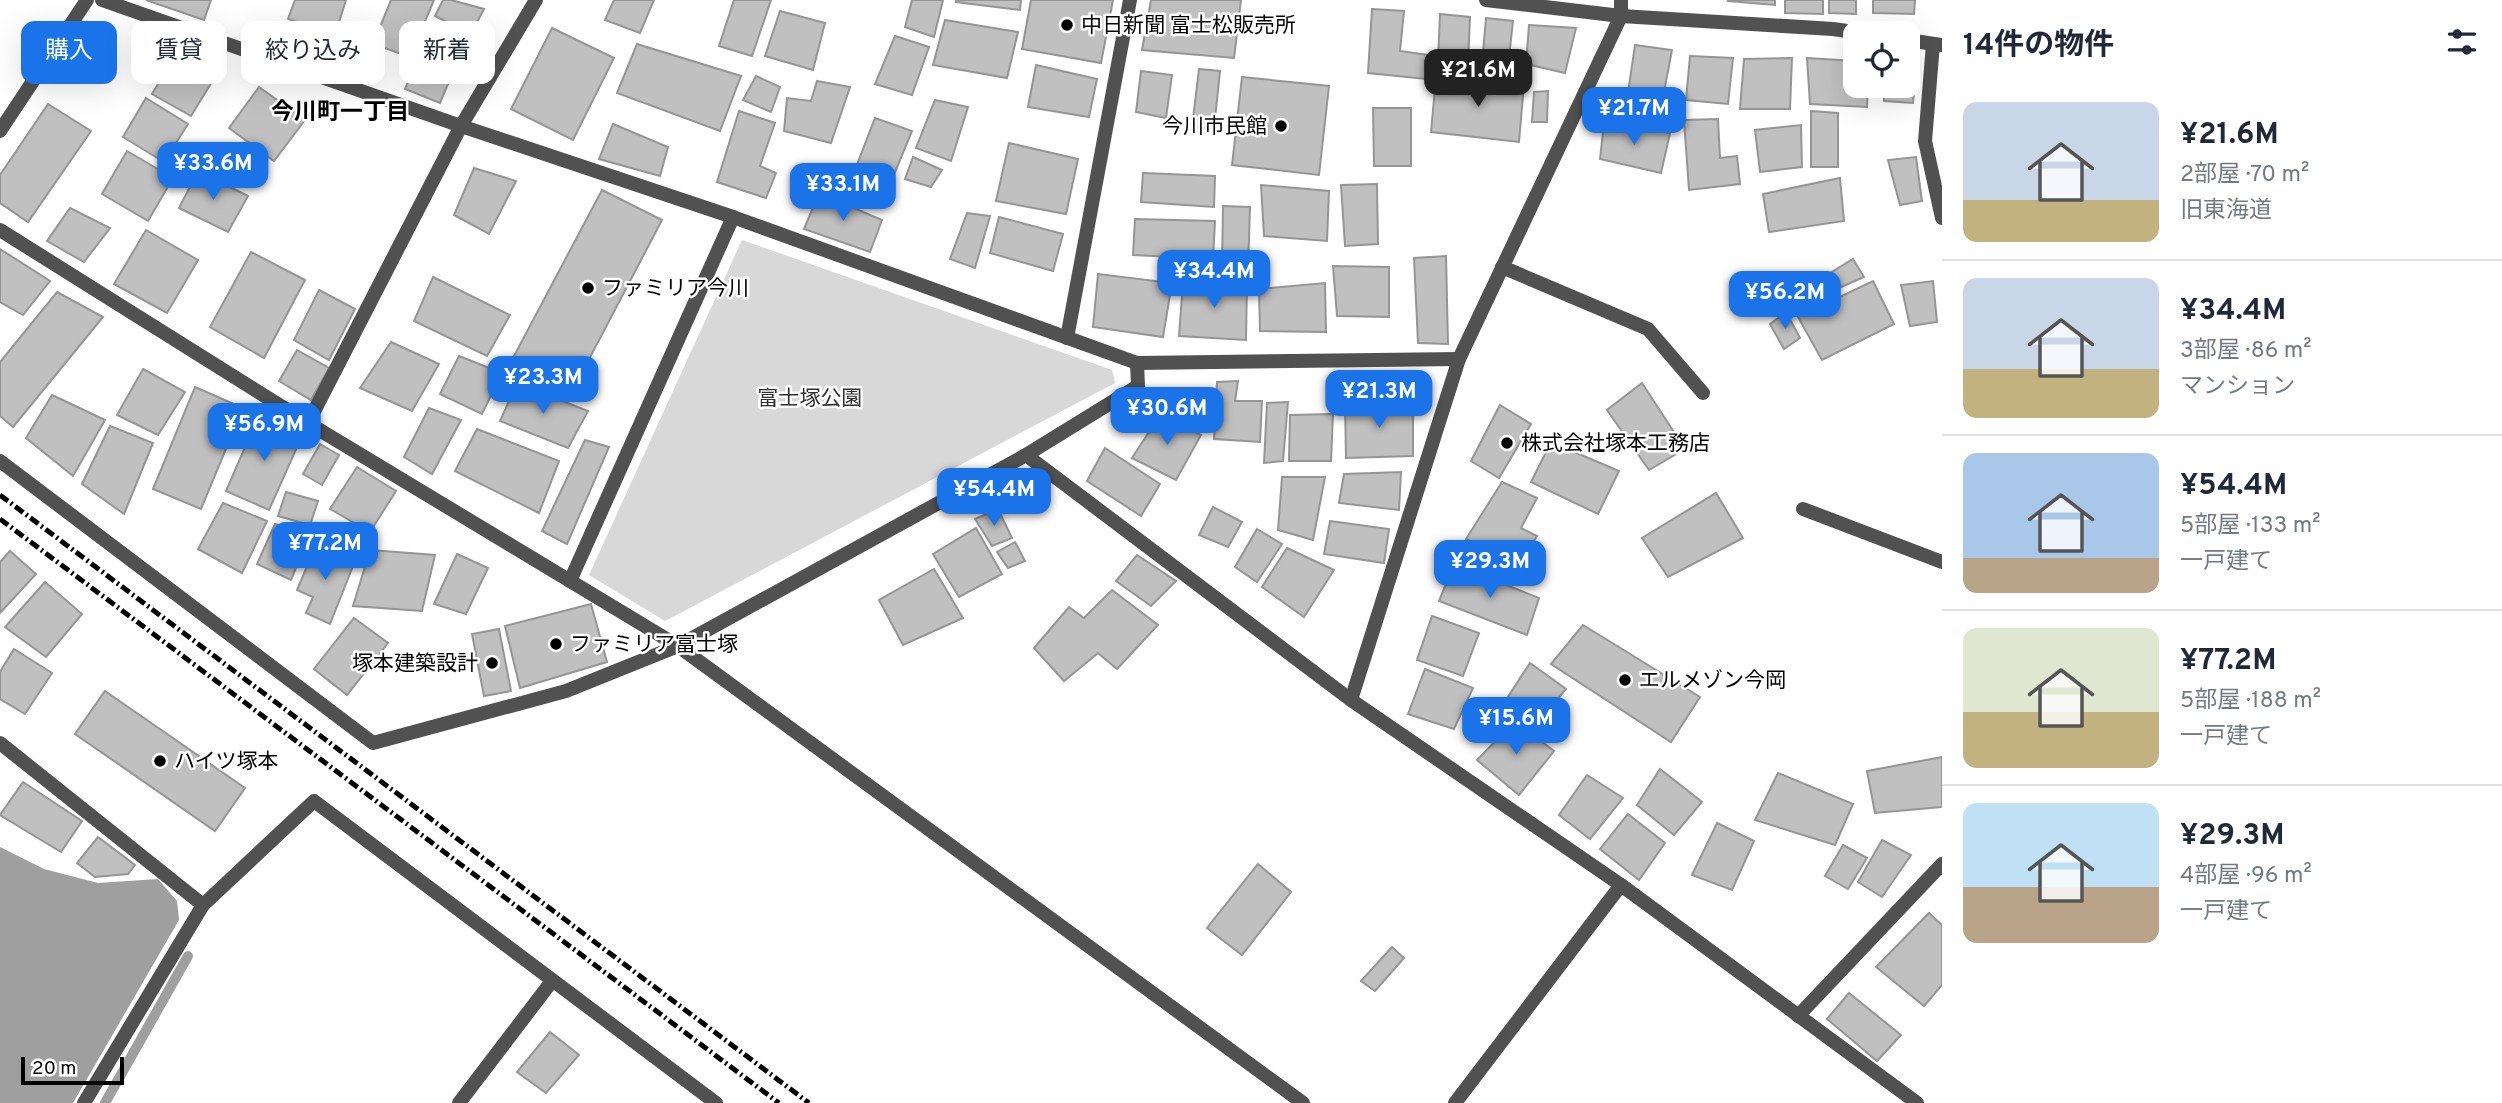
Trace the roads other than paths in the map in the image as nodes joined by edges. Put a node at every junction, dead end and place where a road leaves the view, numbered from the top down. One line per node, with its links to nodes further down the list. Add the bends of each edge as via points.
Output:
1 (87, 0): 12 (street)
2 (102, 0): 11 (street)
3 (536, 0): 11 (street)
4 (1130, 0): 17 (street)
5 (1486, 0): 7 (street)
6 (1621, 0): 7 (street)
7 (1621, 16): 8 (street); 16 (street)
8 (1843, 30)
9 (1920, 42): 10 (street)
10 (1938, 44): 14 (street, via 1924,141)
11 (461, 126): 13 (street); 21 (street)
12 (0, 131)
13 (733, 217): 17 (street); 26 (street)
14 (1942, 218)
15 (0, 230): 21 (street)
16 (1502, 267): 18 (street); 20 (street, via 1648,329)
17 (1067, 338): 19 (street)
18 (1459, 359): 19 (street); 28 (street)
19 (1137, 363): 22 (street, via 1138,386)
20 (1703, 393)
21 (308, 423): 26 (street)
22 (1026, 455): 27 (street); 28 (street)
23 (0, 461): 27 (street, via 373,743 566,691)
24 (1803, 509): 25 (street)
25 (1942, 562)
26 (570, 581): 27 (street)
27 (678, 646): 38 (street)
28 (1351, 699): 31 (street)
29 (0, 743): 32 (street)
30 (1942, 864): 34 (street)
31 (1621, 885): 34 (street); 39 (street)
32 (203, 905): 33 (street, via 314,801); 35 (street)
33 (552, 981): 36 (street); 37 (street)
34 (1798, 1016): 40 (street)
35 (85, 1103)
36 (459, 1103)
37 (716, 1103)
38 (1303, 1103)
39 (1455, 1103)
40 (1917, 1103)

